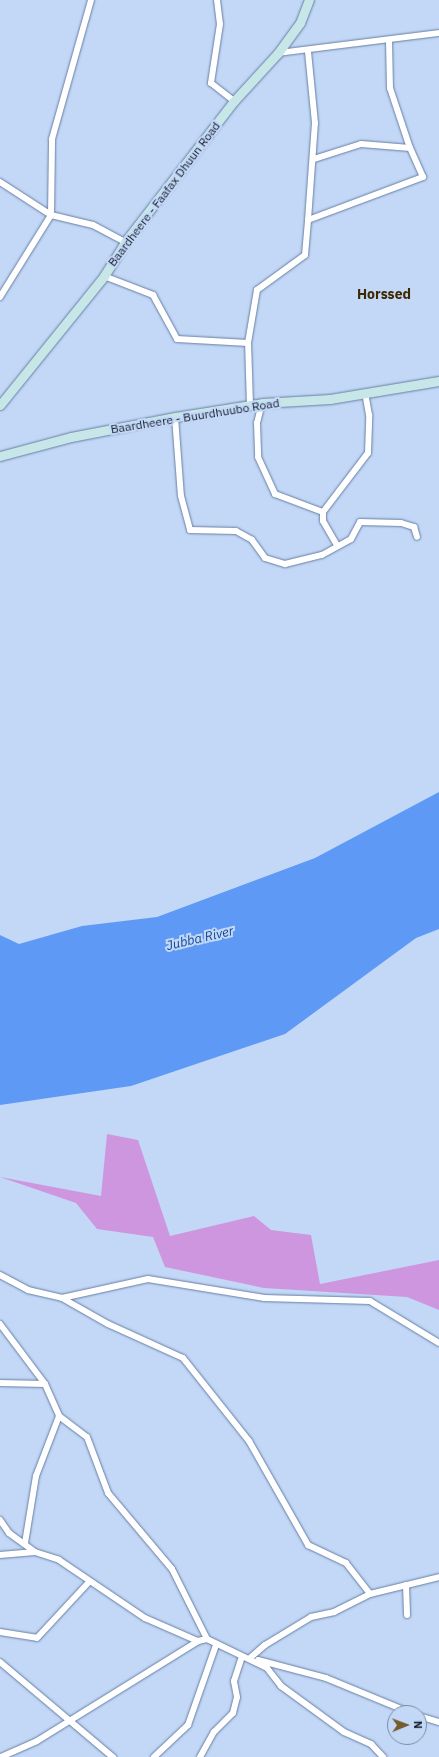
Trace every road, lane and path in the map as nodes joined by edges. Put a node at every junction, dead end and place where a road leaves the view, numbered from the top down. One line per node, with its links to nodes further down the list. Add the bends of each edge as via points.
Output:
1 (91, 0): 12 (street, via 52,139)
2 (217, 0): 8 (street, via 220,24 211,83)
3 (309, 0): 7 (main road, Baardheere - Faafax Dhuun Road, via 300,23)
4 (439, 33): 5 (street)
5 (389, 41): 6 (street); 9 (street, via 390,88)
6 (308, 52): 7 (street); 10 (street, via 316,123)
7 (278, 53): 8 (main road, Baardheere - Faafax Dhuun Road)
8 (234, 102): 14 (main road, Baardheere - Faafax Dhuun Road)
9 (410, 148): 10 (street, via 361,144); 13 (street, via 424,177 419,182)
10 (314, 159): 13 (street)
11 (0, 182): 12 (street)
12 (51, 215): 14 (street, via 93,225); 16 (street)
13 (308, 220): 17 (street, via 305,255 257,290)
14 (125, 242): 15 (main road, Baardheere - Faafax Dhuun Road)
15 (104, 276): 17 (street, via 153,296 177,338); 21 (main road, Baardheere - Faafax Dhuun Road)
16 (0, 297)
17 (248, 343): 22 (street)
18 (439, 381): 19 (main road, Baardheere - Buurdhuubo Road)
19 (365, 394): 20 (main road, Baardheere - Buurdhuubo Road); 25 (street, via 369,414 368,453)
20 (262, 403): 22 (main road, Baardheere - Buurdhuubo Road); 25 (street, via 257,423 258,457 275,494)
21 (0, 405)
22 (250, 405): 23 (main road, Baardheere - Buurdhuubo Road)
23 (175, 417): 24 (main road, Baardheere - Buurdhuubo Road, via 71,437); 27 (street, via 180,489 190,530 236,531 252,540 265,558 285,564 322,555)
24 (0, 456)
25 (323, 512): 27 (street, via 323,522)
26 (418, 537): 27 (street, via 414,527 401,523 360,522 351,539)
27 (337, 545)
28 (0, 1275): 29 (street, via 28,1290)
29 (62, 1298): 31 (street, via 148,1279 264,1298 370,1301); 42 (street, via 108,1324 183,1358 248,1441 308,1545 346,1563)
30 (0, 1324): 33 (street)
31 (439, 1343)
32 (0, 1383): 33 (street)
33 (45, 1384): 34 (street)
34 (58, 1416): 36 (street, via 36,1476); 45 (street, via 87,1437 108,1493 172,1569)
35 (0, 1520): 36 (street, via 9,1533)
36 (25, 1542): 37 (street)
37 (35, 1552): 38 (street); 40 (street, via 59,1560)
38 (0, 1555)
39 (439, 1577): 41 (street)
40 (89, 1582): 44 (street, via 37,1638); 46 (street, via 145,1618)
41 (406, 1585): 42 (street); 43 (street)
42 (370, 1594): 49 (street, via 334,1612 311,1617 265,1645)
43 (408, 1615)
44 (0, 1632)
45 (207, 1639): 46 (street); 47 (street)
46 (198, 1642): 53 (street)
47 (216, 1645): 48 (street); 57 (street, via 188,1725)
48 (242, 1657): 49 (street); 58 (street, via 234,1681 237,1697 233,1713 214,1732)
49 (250, 1658): 51 (street, via 326,1678); 59 (street, via 267,1668 281,1686 344,1732 371,1744)
50 (0, 1662): 53 (street)
51 (392, 1705)
52 (427, 1718): 54 (street)
53 (67, 1719): 55 (street, via 36,1741); 56 (street)
54 (439, 1722)
55 (1, 1757)
56 (113, 1757)
57 (154, 1757)
58 (200, 1757)
59 (383, 1757)

